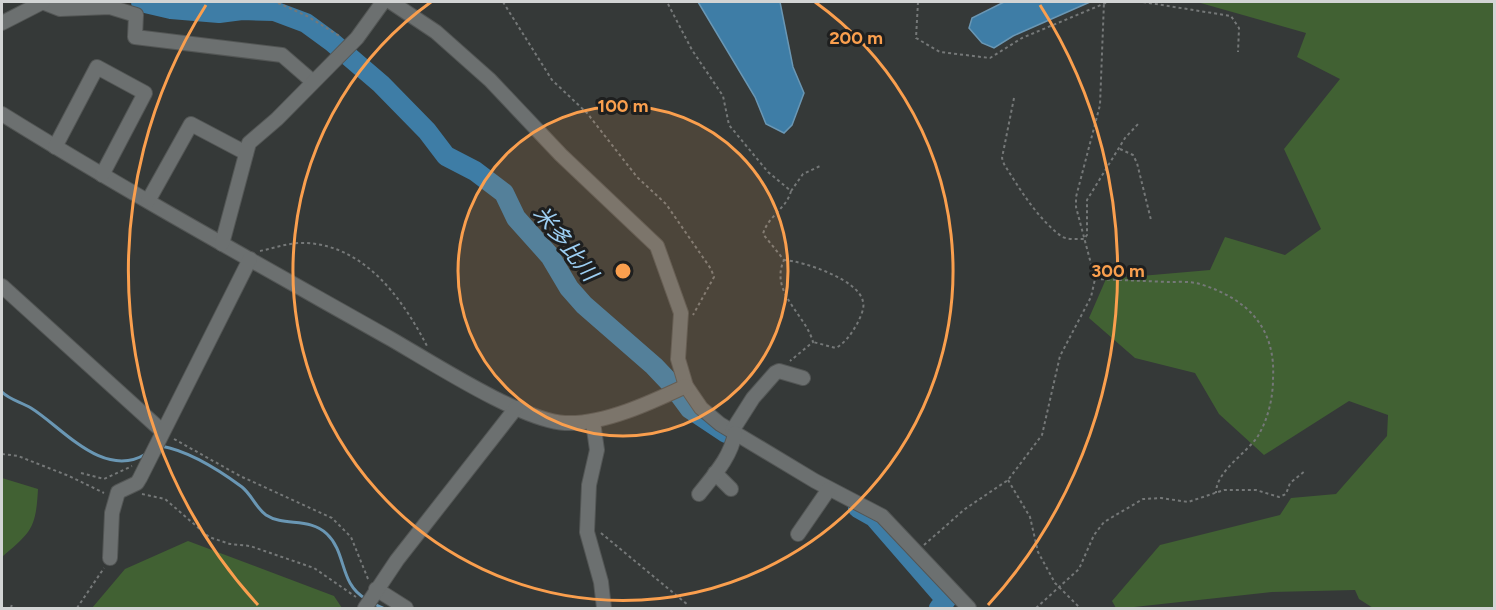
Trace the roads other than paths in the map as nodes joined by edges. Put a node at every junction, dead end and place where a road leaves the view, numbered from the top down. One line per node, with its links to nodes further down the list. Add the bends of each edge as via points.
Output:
1 (383, 2): 5 (street, via 350,44)
2 (391, 2): 15 (street, via 436,32 490,80 561,155 657,246 681,314 678,359)
3 (40, 3): 4 (street); 5 (street, via 60,9 110,7 136,15 135,37 282,55)
4 (2, 22)
5 (312, 81): 8 (street, via 249,143)
6 (2, 114): 7 (street)
7 (56, 147): 9 (street); 9 (street, via 97,67 145,93)
8 (246, 153): 10 (street, via 191,124); 11 (street)
9 (102, 175): 10 (street)
10 (148, 201): 11 (street)
11 (222, 244): 12 (street)
12 (250, 259): 16 (street); 18 (street)
13 (2, 286): 18 (street)
14 (803, 378): 19 (street, via 779,371 753,398)
15 (686, 386): 17 (street); 19 (street, via 700,408)
16 (516, 408): 17 (street, via 540,419); 26 (street)
17 (593, 422): 29 (street, via 597,450 589,485 587,521)
18 (162, 431): 25 (street, via 137,483 118,492)
19 (734, 432): 20 (street, via 733,445); 22 (street)
20 (715, 473): 21 (street); 23 (street)
21 (731, 489)
22 (829, 489): 24 (street); 30 (street, via 882,516)
23 (699, 494)
24 (798, 534)
25 (110, 558)
26 (376, 589): 27 (street); 28 (street)
27 (366, 606)
28 (406, 609)
29 (604, 609)
30 (969, 609)

